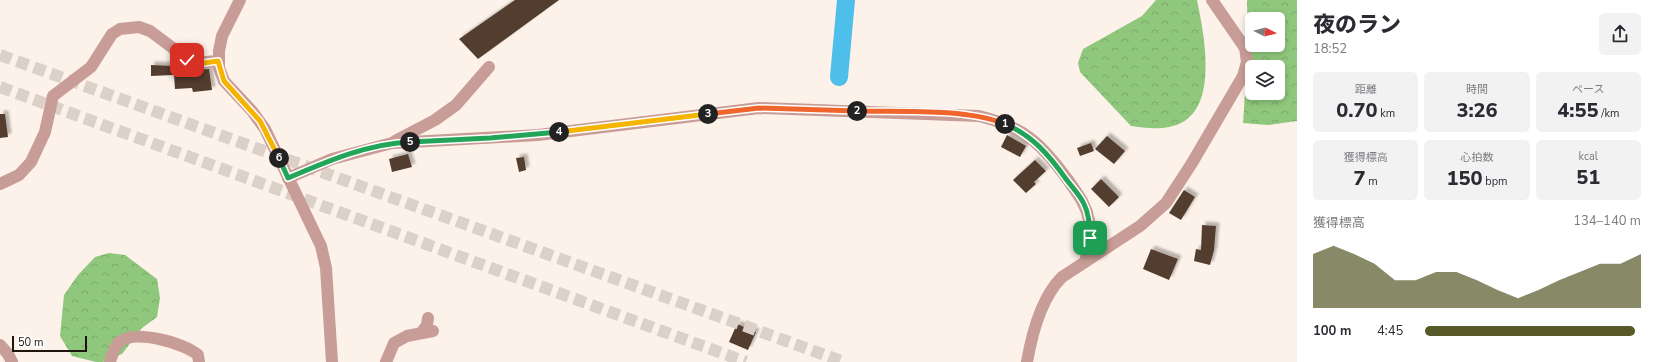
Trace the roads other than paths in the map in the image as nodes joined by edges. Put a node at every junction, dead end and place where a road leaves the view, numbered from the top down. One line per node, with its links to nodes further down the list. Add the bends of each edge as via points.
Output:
1 (240, 0): 3 (street, via 222,36)
2 (1212, 0): 8 (street, via 1245,48 1247,62 1243,76 1166,203 1140,226)
3 (218, 61): 6 (street, via 224,81 252,111 265,130); 7 (street, via 193,63 150,31 139,28 120,29 112,34 91,67 53,96 45,132 31,162 18,176)
4 (489, 67): 5 (street, via 456,105 435,120)
5 (392, 143): 6 (street, via 332,160); 8 (street, via 538,134 759,108 979,116 1003,123 1027,135 1053,160 1085,205 1090,238)
6 (288, 178): 14 (street, via 321,246 326,268)
7 (0, 184)
8 (1085, 262): 16 (street, via 1062,277 1048,294 1029,348)
9 (428, 318): 15 (street, via 427,332 407,336 394,343)
10 (0, 346): 11 (street)
11 (12, 362)
12 (110, 362): 13 (street, via 119,343 132,336 147,337 191,350 198,355)
13 (199, 362)
14 (332, 362)
15 (386, 362)
16 (1027, 362)

